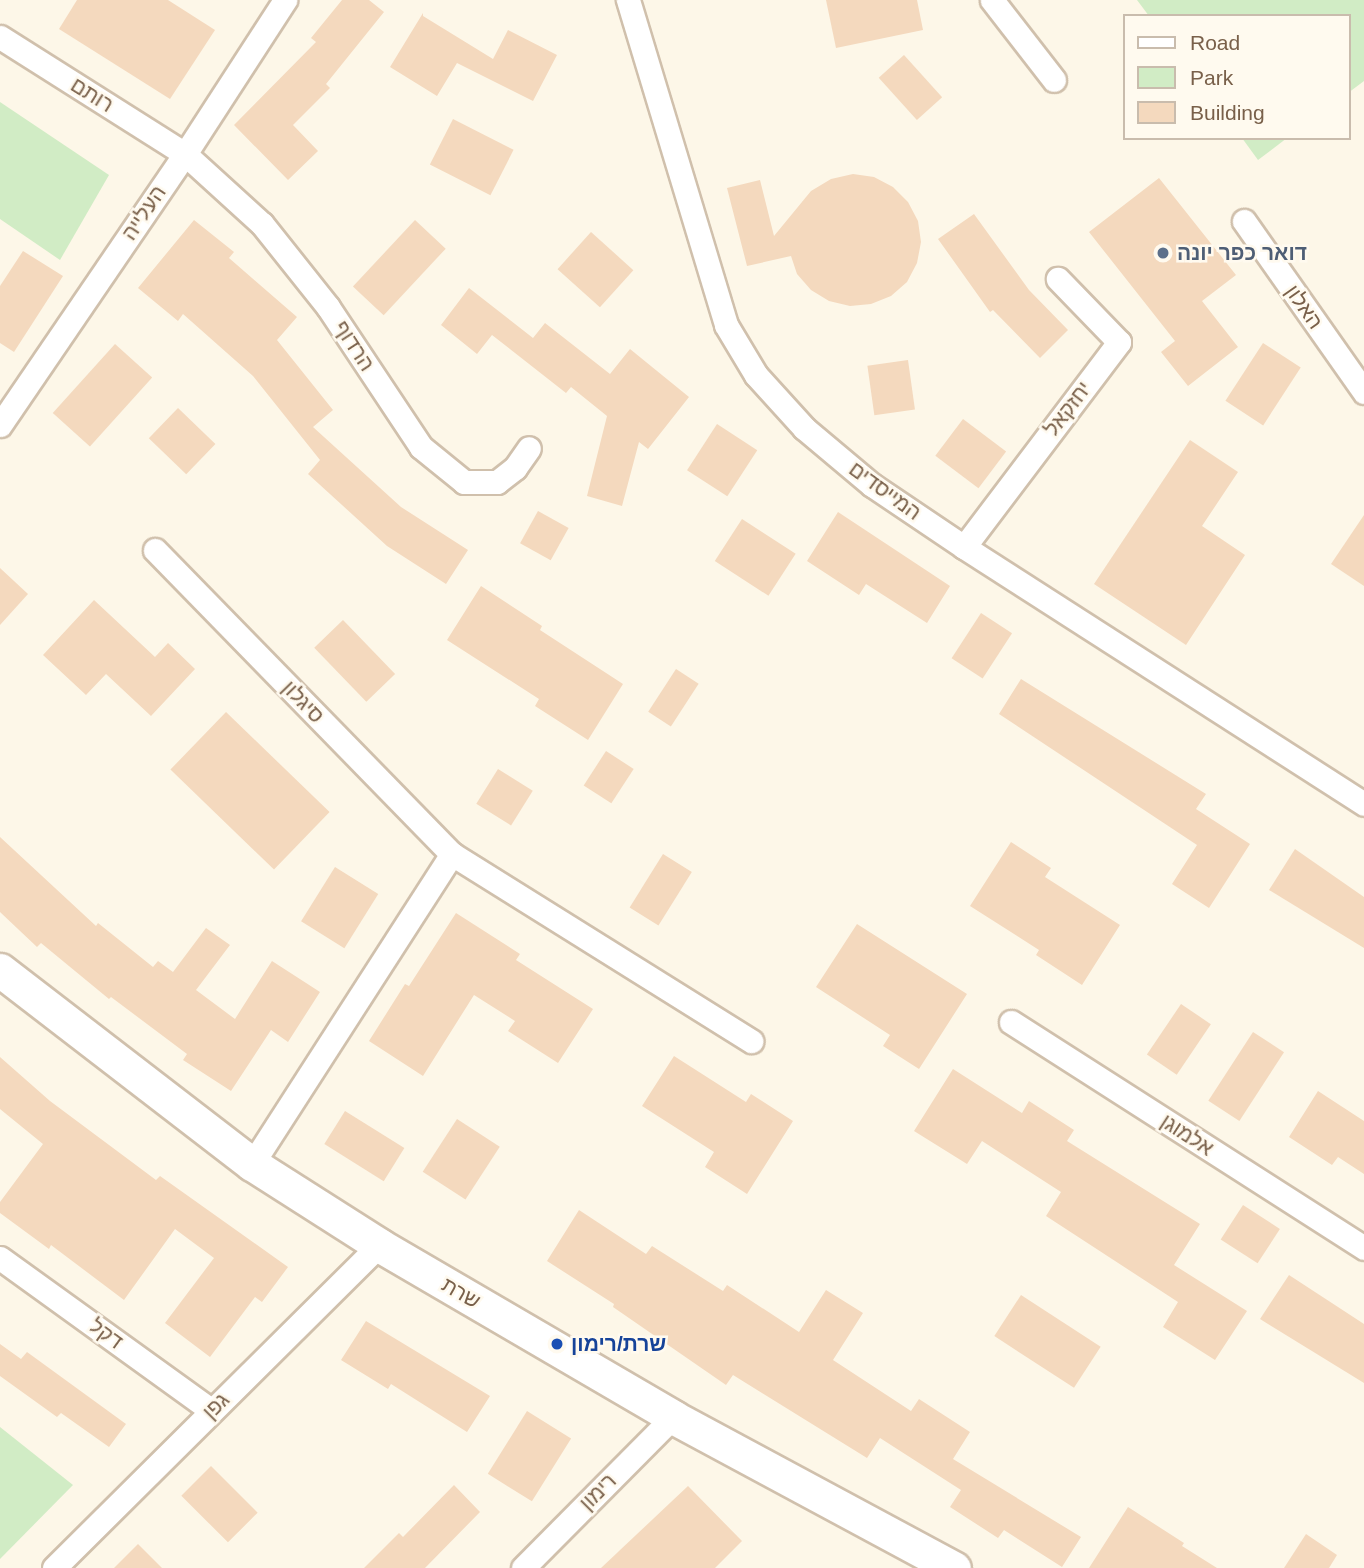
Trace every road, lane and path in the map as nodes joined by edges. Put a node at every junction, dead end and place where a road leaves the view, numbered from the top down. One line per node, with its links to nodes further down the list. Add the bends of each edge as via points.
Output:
1 (285, 0): 6 (street, העלייה)
2 (628, 0): 13 (street, המייסדים, via 726,325 756,375 804,428 872,485)
3 (992, 0): 5 (street)
4 (0, 37): 6 (street, רותם)
5 (1054, 80)
6 (185, 153): 10 (street, העלייה); 12 (street, הרדוף, via 262,224 317,293 421,447 464,482 498,482)
7 (1244, 221): 9 (street, האלון)
8 (1058, 279): 13 (street, יחזקאל, via 1119,342)
9 (1364, 392)
10 (7, 398): 11 (street, העלייה)
11 (0, 425)
12 (529, 448)
13 (964, 547): 15 (street, המייסדים)
14 (155, 550): 16 (street, סיגלון)
15 (1364, 804)
16 (452, 854): 19 (street, סיגלון); 20 (street)
17 (0, 970): 20 (street, שרת)
18 (1011, 1022): 22 (street, אלמוגן)
19 (751, 1041)
20 (251, 1164): 21 (street, שרת)
21 (379, 1245): 24 (street, גפן); 25 (street, שרת)
22 (1364, 1248)
23 (0, 1258): 24 (street, דקל)
24 (211, 1410): 26 (street, גפן)
25 (673, 1417): 27 (street, רימון); 28 (street, שרת)
26 (54, 1568)
27 (523, 1568)
28 (954, 1568)

